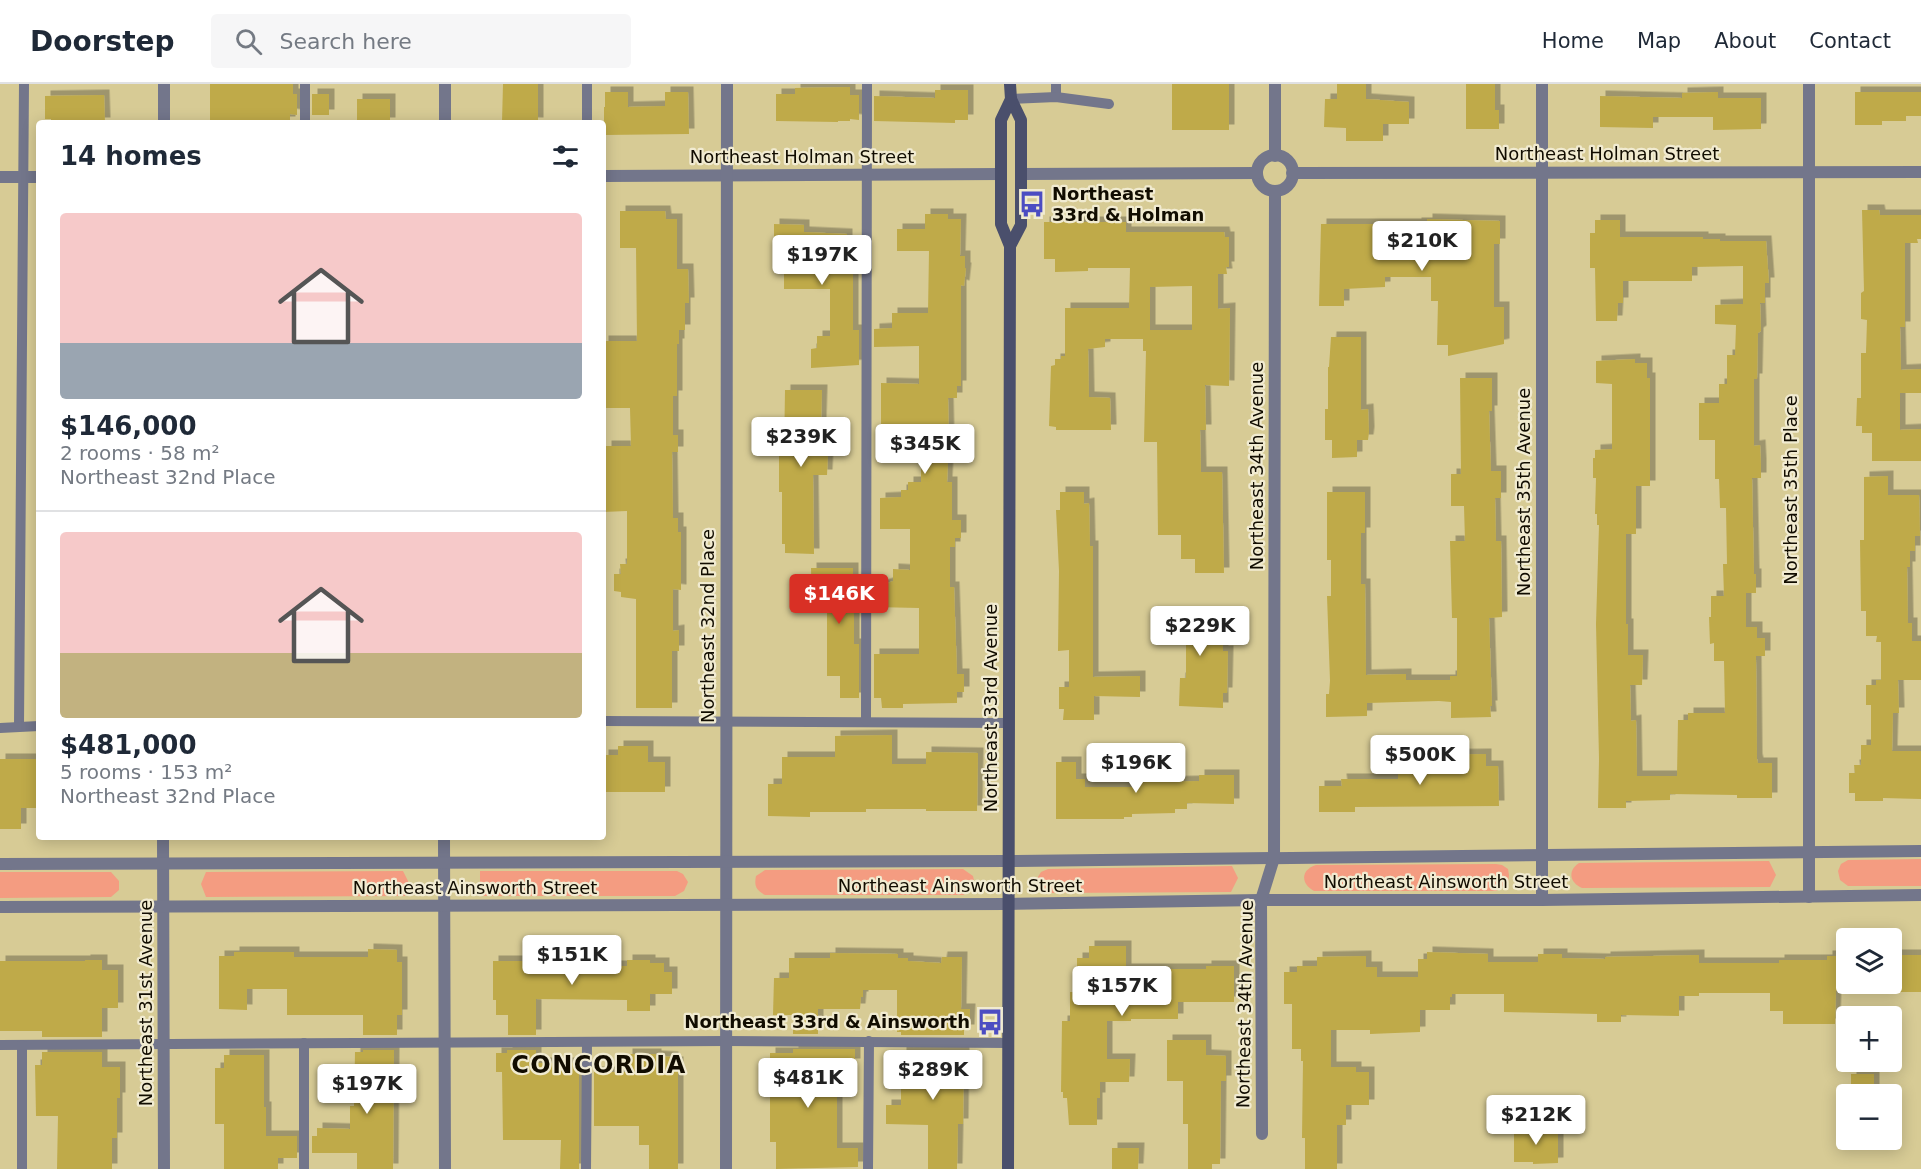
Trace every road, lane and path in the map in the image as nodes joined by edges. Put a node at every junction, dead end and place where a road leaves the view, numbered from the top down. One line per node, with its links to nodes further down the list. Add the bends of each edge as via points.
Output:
1 (24, 84): 32 (lane)
2 (164, 84): 16 (street)
3 (305, 84): 17 (lane)
4 (445, 84): 18 (street)
5 (587, 84): 19 (lane)
6 (727, 84): 29 (street, Northeast 32nd Place)
7 (867, 84): 30 (lane)
8 (1010, 84): 14 (main road, Northeast 33rd Avenue)
9 (1056, 84): 13 (lane)
10 (1275, 84): 20 (street)
11 (1542, 84): 21 (street, Northeast 35th Avenue)
12 (1809, 84): 22 (street, Northeast 35th Place)
13 (1056, 97): 14 (lane); 15 (lane)
14 (1011, 99): 26 (main road, Northeast 33rd Avenue, via 1000,120); 27 (main road, Northeast 33rd Avenue, via 1021,120)
15 (1109, 104)
16 (164, 120)
17 (305, 120)
18 (445, 120)
19 (587, 120)
20 (1275, 156): 24 (street, via 1263,160); 25 (street, via 1289,162)
21 (1542, 172): 22 (street, Northeast Holman Street); 25 (street, Northeast Holman Street); 47 (street, Northeast 35th Avenue)
22 (1809, 172): 23 (street, Northeast Holman Street); 46 (street, Northeast 35th Place)
23 (1921, 172)
24 (1257, 173): 27 (street); 34 (street, via 1262,186)
25 (1292, 173): 34 (street, via 1288,185)
26 (1001, 174): 30 (street, Northeast Holman Street); 35 (main road, Northeast 33rd Avenue, via 1001,224)
27 (1021, 174): 35 (main road, Northeast 33rd Avenue, via 1021,225)
28 (606, 176): 29 (street, Northeast Holman Street)
29 (726, 176): 30 (street, Northeast Holman Street); 38 (street, Northeast 32nd Place)
30 (867, 176): 37 (lane)
31 (0, 177): 32 (street)
32 (24, 177): 33 (street); 40 (lane)
33 (36, 177)
34 (1275, 191): 48 (street, Northeast 34th Avenue)
35 (1010, 246): 39 (main road, Northeast 33rd Avenue)
36 (606, 721): 38 (lane)
37 (866, 721): 38 (lane); 39 (lane)
38 (726, 723): 52 (street, Northeast 32nd Place)
39 (1008, 723): 49 (main road, Northeast 33rd Avenue)
40 (19, 726): 41 (lane); 42 (lane)
41 (36, 726)
42 (0, 728)
43 (163, 840): 50 (street, Northeast 31st Avenue)
44 (444, 840): 51 (street)
45 (1921, 850): 46 (street, Northeast Ainsworth Street)
46 (1809, 852): 47 (street, Northeast Ainsworth Street); 55 (street, Northeast 35th Place)
47 (1542, 856): 48 (street, Northeast Ainsworth Street); 57 (street, Northeast 35th Avenue)
48 (1274, 858): 49 (street, Northeast Ainsworth Street); 56 (street, Northeast 34th Avenue)
49 (1008, 861): 52 (street, Northeast Ainsworth Street); 58 (main road, Northeast 33rd Avenue)
50 (163, 863): 51 (street, Northeast Ainsworth Street); 53 (street, Northeast Ainsworth Street); 62 (street, Northeast 31st Avenue)
51 (445, 863): 52 (street, Northeast Ainsworth Street); 60 (street)
52 (727, 863): 59 (street, Northeast 32nd Place)
53 (0, 864)
54 (1921, 895): 55 (street, Northeast Ainsworth Street)
55 (1809, 897): 57 (street, Northeast Ainsworth Street)
56 (1262, 900): 57 (street, Northeast Ainsworth Street); 58 (street, Northeast Ainsworth Street); 72 (street, Northeast 34th Avenue)
57 (1542, 900)
58 (1008, 904): 59 (street, Northeast Ainsworth Street); 68 (main road, Northeast 33rd Avenue)
59 (726, 905): 60 (street, Northeast Ainsworth Street); 63 (street, Northeast 32nd Place)
60 (445, 906): 62 (street, Northeast Ainsworth Street); 65 (street)
61 (0, 907): 62 (street, Northeast Ainsworth Street)
62 (164, 907): 69 (street, Northeast 31st Avenue)
63 (726, 1041): 64 (lane); 66 (lane); 78 (street, Northeast 32nd Place)
64 (869, 1041): 68 (lane); 79 (lane)
65 (445, 1042): 66 (lane); 67 (lane); 76 (street)
66 (587, 1042): 77 (lane)
67 (304, 1043): 69 (lane); 75 (lane)
68 (1008, 1043): 80 (main road, Northeast 33rd Avenue)
69 (164, 1044): 71 (lane); 74 (street, Northeast 31st Avenue)
70 (0, 1045): 71 (lane)
71 (22, 1045): 73 (lane)
72 (1262, 1134)
73 (22, 1169)
74 (164, 1169)
75 (304, 1169)
76 (445, 1169)
77 (586, 1169)
78 (726, 1169)
79 (868, 1169)
80 (1008, 1169)

